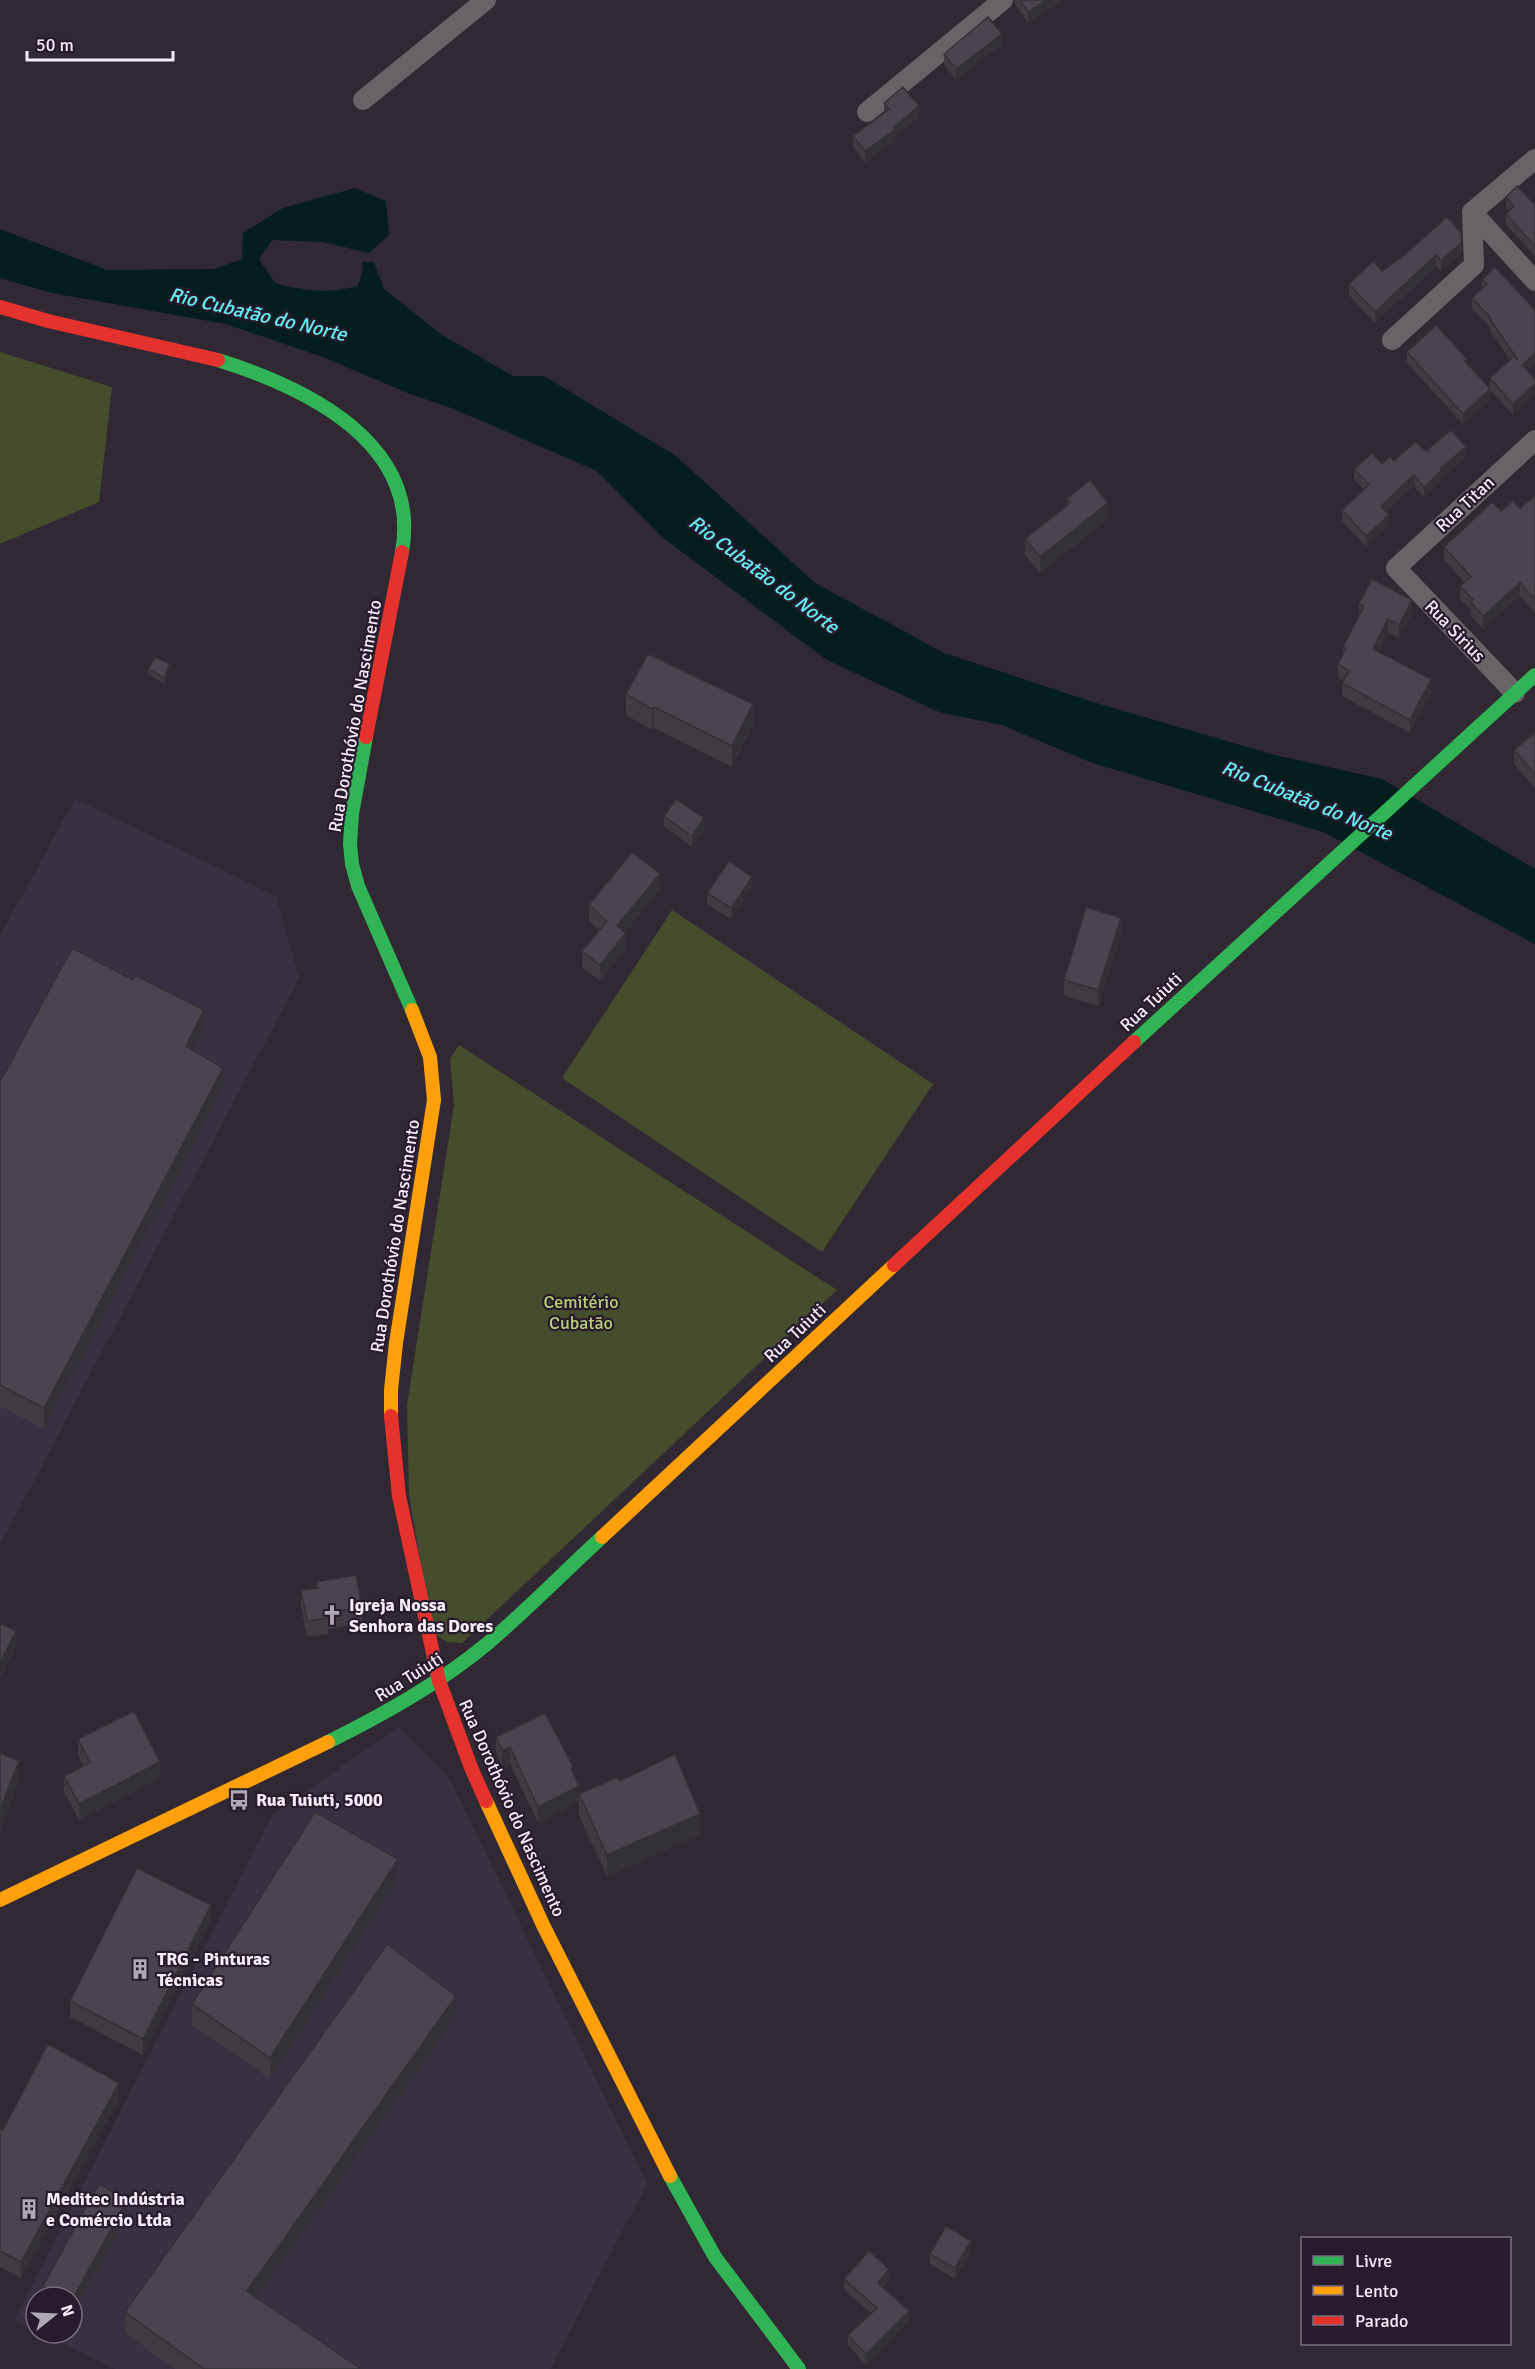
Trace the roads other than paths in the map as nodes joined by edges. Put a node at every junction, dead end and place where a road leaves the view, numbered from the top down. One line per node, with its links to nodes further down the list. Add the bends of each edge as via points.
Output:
1 (486, 0): 3 (street)
2 (1003, 0): 4 (street)
3 (363, 100)
4 (867, 112)
5 (1535, 159): 6 (street)
6 (1473, 212): 7 (street); 9 (street, via 1474,266)
7 (1535, 281)
8 (0, 306): 14 (street, Rua Dorothóvio do Nascimento, via 48,321 215,359 269,378 318,402 356,428 395,478 405,530 349,836 358,886 423,1032 434,1077 434,1100 396,1343 391,1424 399,1496)
9 (1392, 340)
10 (1535, 440): 11 (street, Rua Titan)
11 (1396, 568): 13 (street, Rua Sirius)
12 (1535, 675): 13 (street, Rua Tuiuti)
13 (1515, 693): 14 (street, Rua Tuiuti, via 488,1643)
14 (439, 1681): 15 (street, Rua Tuiuti, via 339,1737); 16 (street, Rua Dorothóvio do Nascimento, via 472,1770 544,1927 686,2208 715,2257)
15 (0, 1900)
16 (799, 2369)

